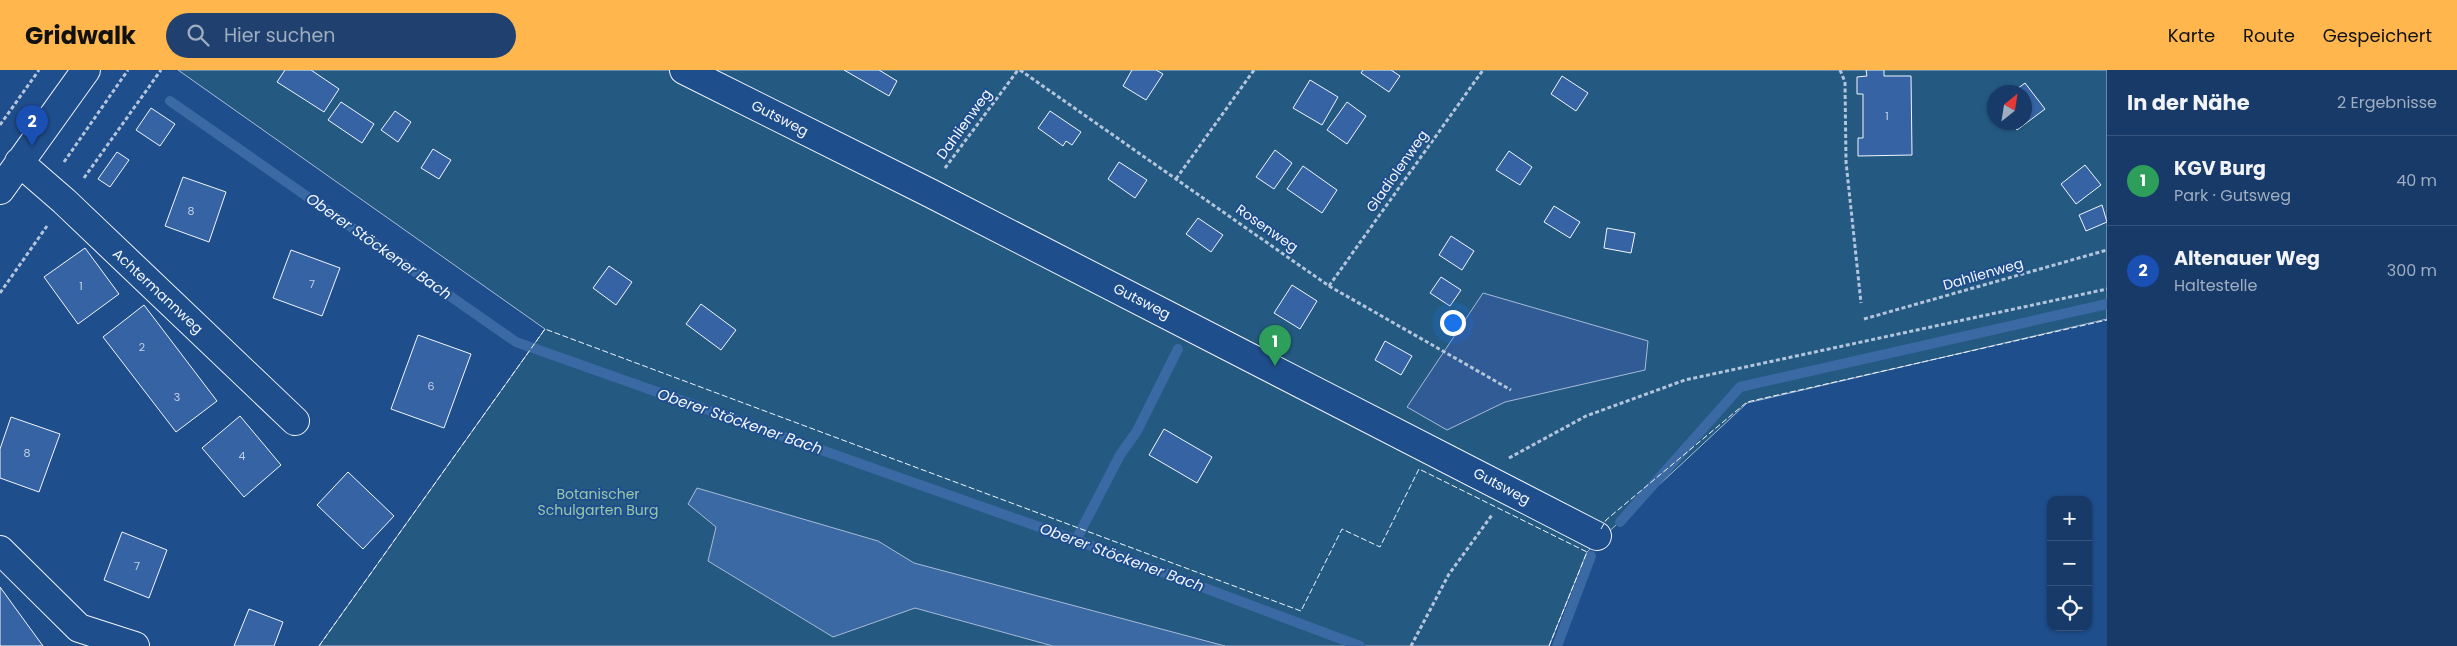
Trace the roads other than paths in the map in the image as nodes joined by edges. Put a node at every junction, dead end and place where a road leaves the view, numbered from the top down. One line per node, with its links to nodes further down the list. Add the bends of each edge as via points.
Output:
1 (86, 70): 3 (street)
2 (684, 70): 6 (street, Gutsweg)
3 (20, 162): 4 (street); 5 (street, Achtermannweg)
4 (0, 190)
5 (296, 421)
6 (1597, 536)
7 (0, 550): 8 (street, via 79,628)
8 (135, 646)

